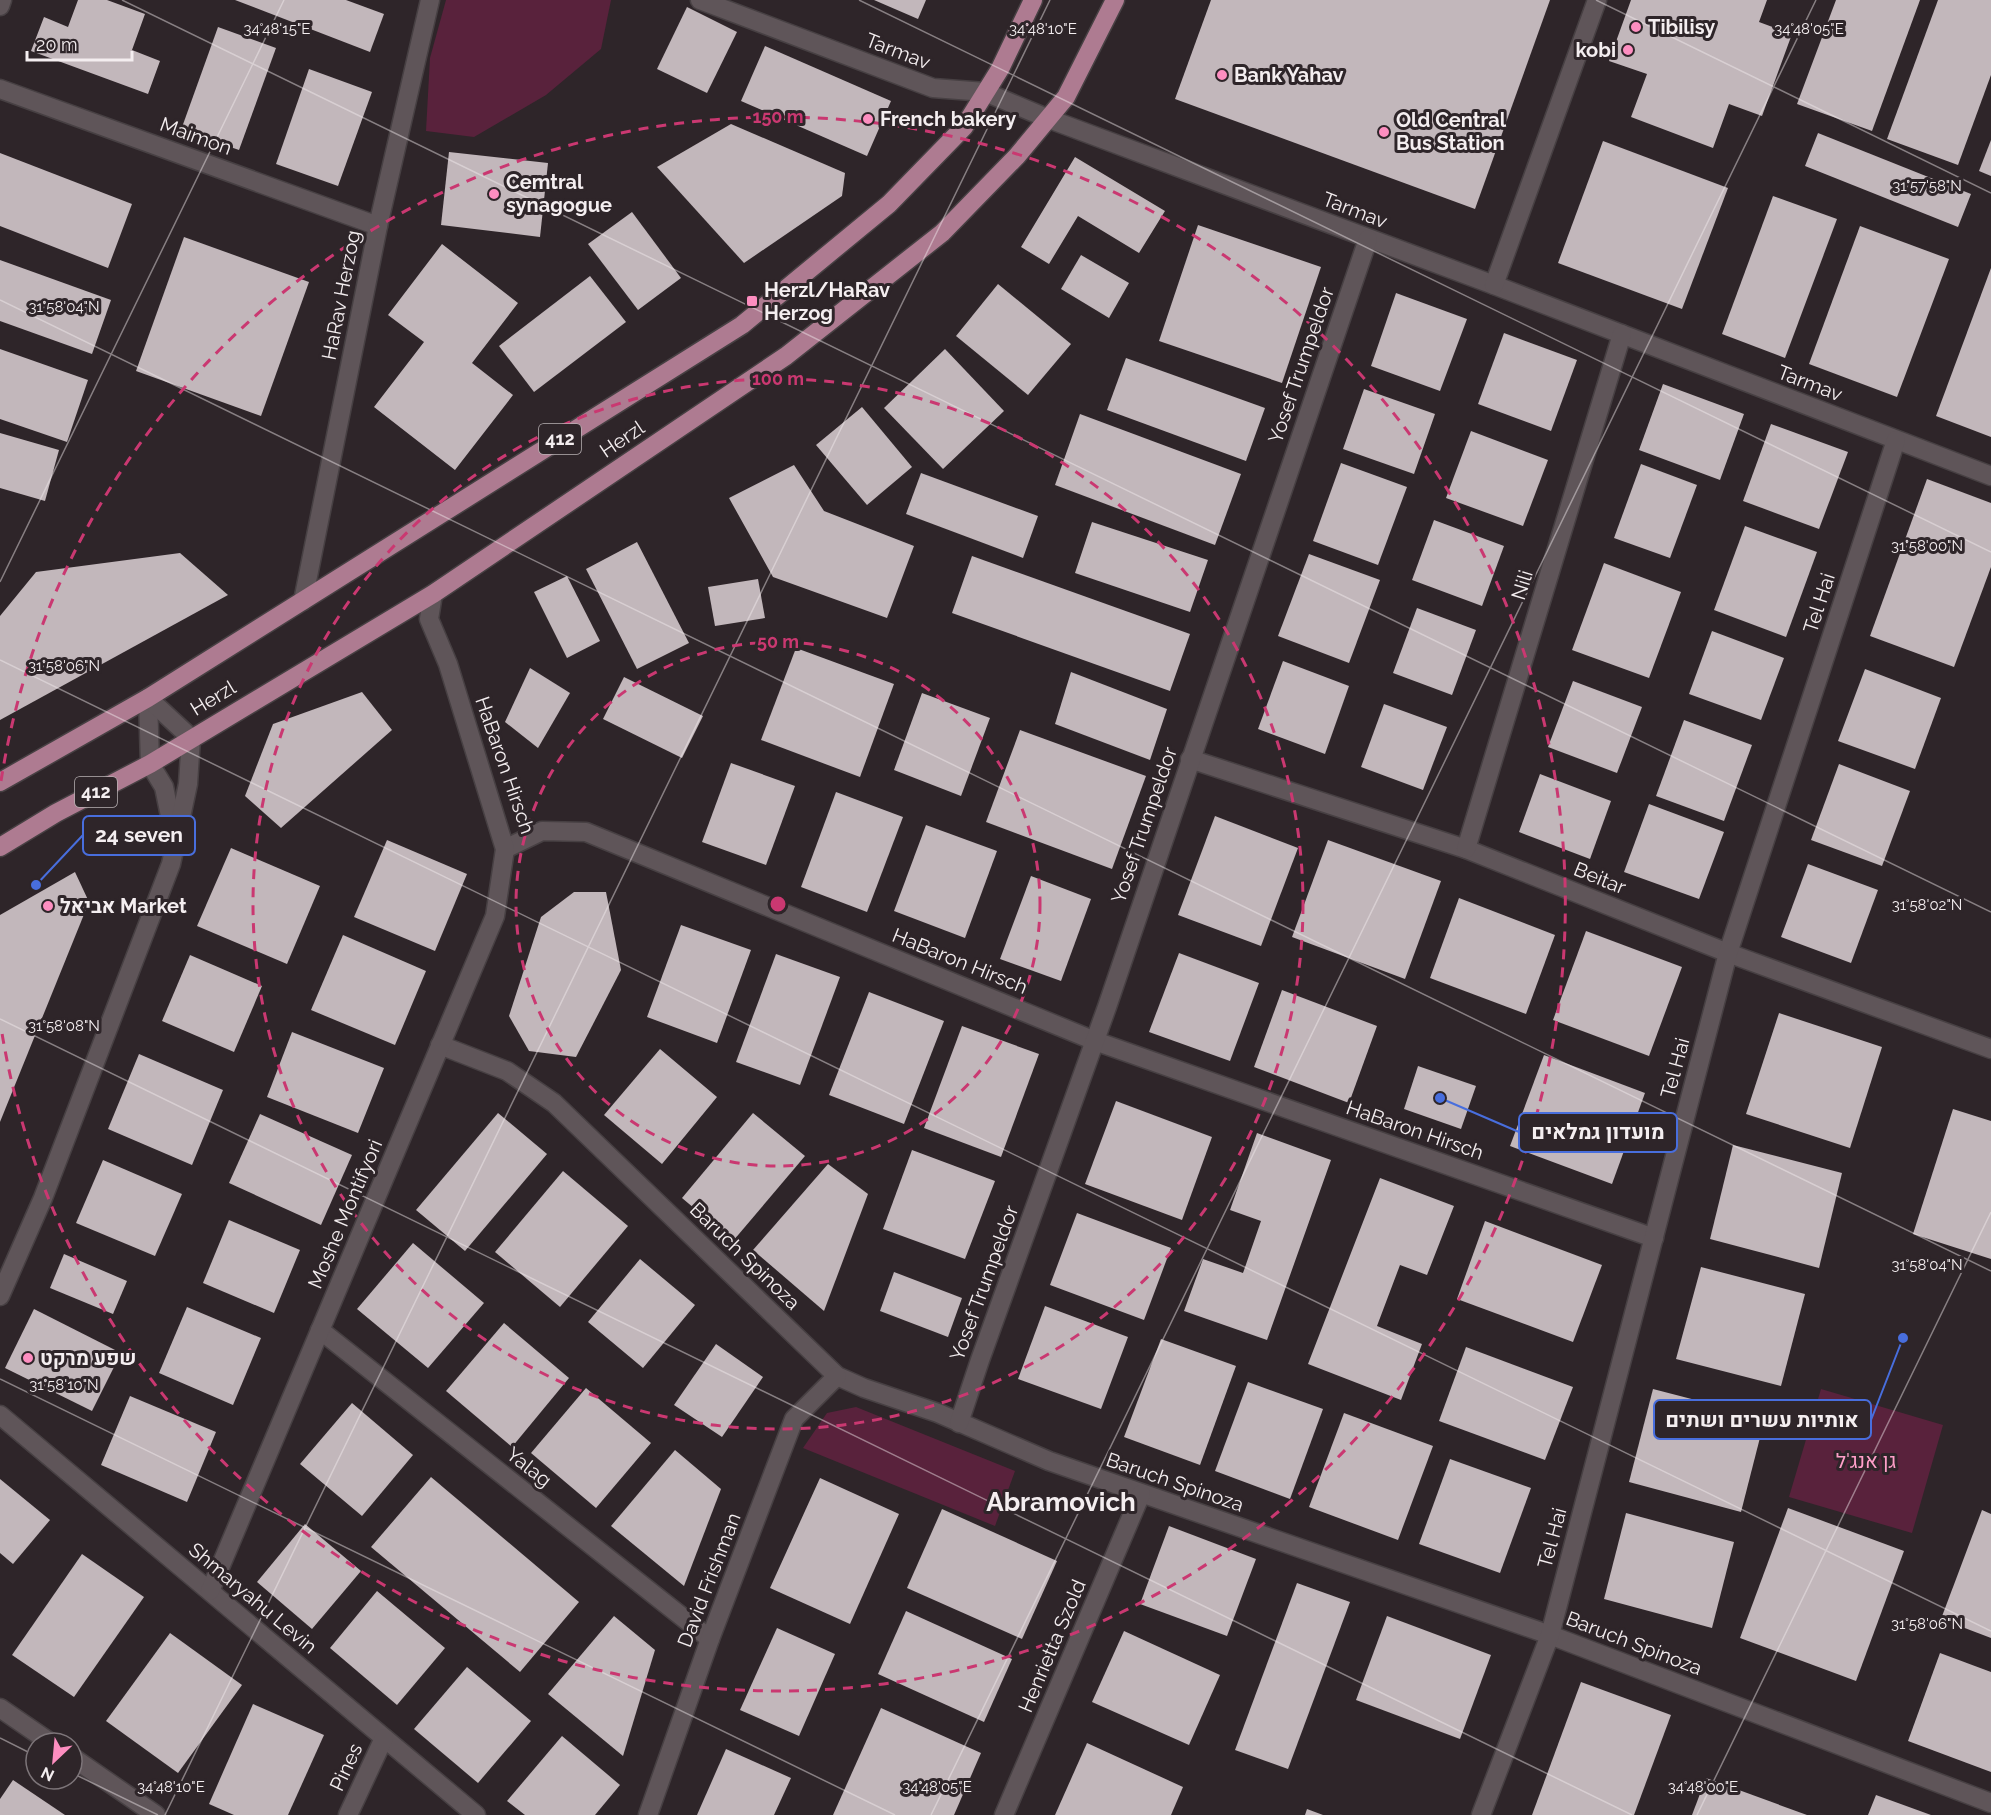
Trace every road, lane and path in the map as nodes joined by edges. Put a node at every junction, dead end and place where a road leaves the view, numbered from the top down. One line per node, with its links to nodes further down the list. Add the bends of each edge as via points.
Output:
1 (2, 0): 7 (street)
2 (430, 0): 11 (street, HaRav Herzog)
3 (700, 0): 9 (street, Tarmav, via 933,88)
4 (1033, 0): 9 (main road, Herzl / 412)
5 (1115, 0): 10 (main road, Herzl / 412, via 1066,97)
6 (1597, 0): 13 (street)
7 (0, 6)
8 (0, 89): 11 (street, Maimon)
9 (985, 92): 10 (street, Tarmav); 18 (main road, Herzl / 412, via 964,127 889,204 742,325)
10 (1049, 119): 12 (street, Tarmav); 17 (main road, Herzl / 412, via 942,233 786,356)
11 (378, 225): 18 (street, HaRav Herzog)
12 (1368, 239): 13 (street, Tarmav); 21 (street, Yosef Trumpeldor)
13 (1494, 285): 14 (street, Tarmav)
14 (1622, 334): 15 (street, Tarmav); 27 (street, Nili)
15 (1896, 440): 16 (street, Tarmav); 28 (street, Tel Hai)
16 (1991, 476)
17 (433, 594): 20 (main road, Herzl / 412); 26 (street, HaBaron Hirsch, via 429,619 448,664)
18 (303, 601): 19 (main road, Herzl / 412)
19 (148, 698): 20 (street); 22 (street); 23 (main road, Herzl / 412)
20 (191, 738): 22 (main road, Herzl / 412); 24 (street, via 188,784)
21 (1190, 759): 27 (street, Beitar); 29 (street, Yosef Trumpeldor)
22 (150, 764): 24 (street, via 164,787); 25 (main road, Herzl / 412)
23 (0, 782)
24 (175, 839): 33 (street, via 171,864 47,1187)
25 (0, 847)
26 (506, 849): 29 (street, HaBaron Hirsch, via 542,831 586,832); 30 (street, Moshe Montifyori, via 495,916)
27 (1466, 849): 28 (street, Beitar)
28 (1728, 953): 31 (street, Beitar); 32 (street, Tel Hai)
29 (1095, 1041): 32 (street, HaBaron Hirsch); 37 (street, Yosef Trumpeldor)
30 (440, 1046): 34 (street, Moshe Montifyori); 35 (street, Baruch Spinoza, via 507,1071 554,1103)
31 (1991, 1049)
32 (1654, 1238): 40 (street, Tel Hai)
33 (0, 1296)
34 (320, 1330): 39 (street, Moshe Montifyori); 41 (street, Yalag)
35 (837, 1376): 37 (street, Baruch Spinoza); 41 (street, David Frishman, via 795,1419)
36 (0, 1415): 39 (street, Shmaryahu Levin)
37 (959, 1423): 38 (street, Baruch Spinoza, via 1048,1461)
38 (1142, 1494): 40 (street, Baruch Spinoza); 51 (street, Henrietta Szold)
39 (210, 1591): 44 (street, Shmaryahu Levin)
40 (1550, 1635): 46 (street, Baruch Spinoza); 52 (street, Tel Hai)
41 (710, 1639): 50 (street, David Frishman)
42 (0, 1708): 43 (street)
43 (34, 1731)
44 (384, 1738): 48 (street, Pines); 49 (street, Shmaryahu Levin)
45 (84, 1765): 47 (street)
46 (1991, 1803)
47 (156, 1815)
48 (348, 1815)
49 (476, 1815)
50 (648, 1815)
51 (1004, 1815)
52 (1482, 1815)

